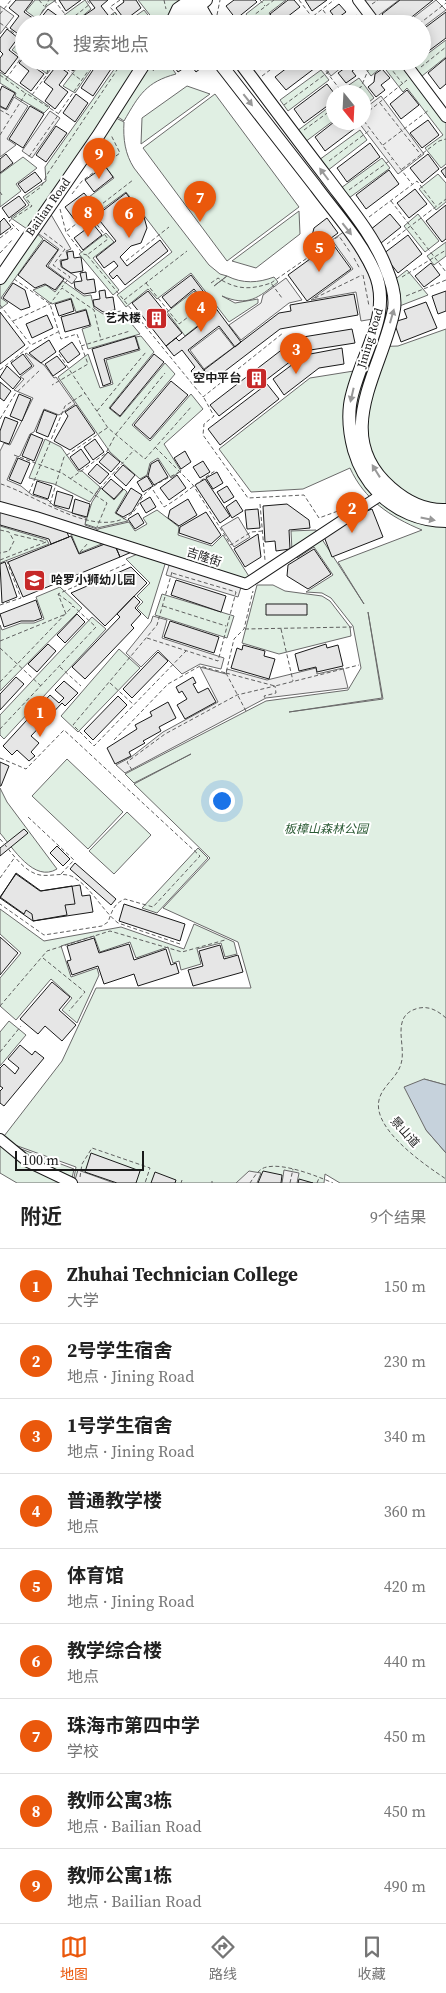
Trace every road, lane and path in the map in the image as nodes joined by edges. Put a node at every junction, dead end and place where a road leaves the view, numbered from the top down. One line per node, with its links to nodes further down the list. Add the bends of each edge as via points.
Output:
1 (11, 0): 18 (path)
2 (39, 0): 14 (path)
3 (49, 0): 14 (path)
4 (54, 0): 22 (path)
5 (87, 0): 19 (path, via 90,4)
6 (120, 0): 20 (path, via 110,7)
7 (220, 0): 24 (path)
8 (260, 0): 15 (path)
9 (274, 0): 15 (path)
10 (299, 0): 26 (path)
11 (334, 0): 17 (path)
12 (358, 0): 29 (street)
13 (446, 1): 30 (path)
14 (44, 6): 21 (path)
15 (265, 6): 25 (path)
16 (190, 8): 23 (main road)
17 (322, 9): 27 (path); 28 (path)
18 (0, 14)
19 (76, 14)
20 (115, 14)
21 (40, 15)
22 (65, 15)
23 (202, 15)
24 (216, 15)
25 (254, 15)
26 (310, 15)
27 (314, 15)
28 (326, 15)
29 (369, 15)
30 (430, 15)
31 (0, 23): 32 (path)
32 (15, 34)
33 (446, 47): 34 (path)
34 (431, 59)
35 (15, 66): 56 (path)
36 (48, 70): 62 (path)
37 (67, 70): 57 (path)
38 (89, 70): 57 (path)
39 (117, 70): 98 (path, via 41,187 26,198 32,206 9,221)
40 (140, 70): 99 (main road, Bailian Road)
41 (154, 70): 54 (path)
42 (225, 70): 159 (main road, Jining Road, one-way to 159, via 354,237 374,271 382,304 354,388 349,420 357,460 366,480)
43 (246, 70): 164 (main road, Jining Road, one-way to 43, via 421,507 399,494 378,475 370,460 361,433 364,402 394,307 393,288 386,266 346,203)
44 (270, 70): 55 (path)
45 (325, 70): 51 (path)
46 (330, 70): 51 (path)
47 (368, 70): 59 (path)
48 (392, 70): 60 (path)
49 (411, 70): 52 (street)
50 (417, 70): 52 (path)
51 (327, 73): 58 (path); 65 (path)
52 (413, 73): 60 (path); 64 (street)
53 (0, 75): 56 (path)
54 (149, 78)
55 (259, 78)
56 (6, 79): 61 (path)
57 (81, 81): 68 (path)
58 (336, 85)
59 (361, 85)
60 (403, 85): 63 (path)
61 (26, 93): 62 (path); 70 (path)
62 (31, 96): 68 (path)
63 (380, 103): 67 (path); 73 (path)
64 (437, 105): 71 (street); 73 (path)
65 (281, 107)
66 (0, 110): 70 (path)
67 (371, 110)
68 (59, 114): 80 (path)
69 (326, 114): 74 (path)
70 (11, 116): 75 (path)
71 (446, 117)
72 (371, 130): 78 (path); 82 (path)
73 (402, 131): 78 (path); 79 (path)
74 (301, 133)
75 (0, 135)
76 (111, 136): 89 (path, via 120,153 82,181)
77 (446, 139): 79 (path)
78 (383, 145): 81 (path)
79 (421, 155): 83 (path)
80 (28, 158)
81 (392, 158): 83 (path); 87 (path)
82 (325, 164)
83 (401, 170): 85 (path)
84 (134, 180): 94 (path)
85 (413, 184): 91 (path); 92 (path, via 417,181)
86 (0, 192): 88 (path)
87 (346, 193)
88 (2, 195)
89 (71, 195)
90 (446, 199): 92 (path)
91 (391, 201): 95 (path); 96 (path)
92 (436, 206): 96 (path)
93 (60, 209): 100 (path)
94 (89, 214): 100 (path); 105 (path, via 108,239)
95 (364, 222)
96 (410, 226): 102 (path); 106 (path)
97 (169, 227): 107 (path)
98 (14, 228): 99 (path); 101 (path)
99 (32, 232): 110 (main road, Bailian Road); 116 (path, via 65,249 53,265 70,277)
100 (66, 232): 105 (path)
101 (0, 238)
102 (387, 244)
103 (446, 250): 106 (path)
104 (187, 251): 113 (path)
105 (87, 255): 120 (path)
106 (435, 258): 108 (path); 111 (path)
107 (126, 261)
108 (446, 272)
109 (363, 274): 115 (path, via 339,236); 119 (path); 124 (path)
110 (2, 275): 121 (path)
111 (402, 278)
112 (446, 280): 117 (path)
113 (146, 283): 120 (path); 123 (path, via 179,324)
114 (211, 283): 115 (path, via 218,278 241,289)
115 (271, 283): 118 (path)
116 (62, 288): 121 (path); 129 (path, via 94,310)
117 (406, 296)
118 (282, 298)
119 (315, 298)
120 (124, 300): 140 (path)
121 (50, 304): 125 (path); 126 (path)
122 (0, 305): 125 (path)
123 (201, 307)
124 (369, 309)
125 (12, 321): 130 (path)
126 (58, 331): 130 (path); 131 (path, via 61,339 77,334)
127 (130, 331): 129 (path)
128 (284, 332): 140 (path)
129 (102, 340): 131 (path)
130 (31, 346): 134 (path)
131 (81, 346): 136 (path, via 88,364)
132 (146, 352): 142 (path)
133 (59, 354): 136 (path)
134 (0, 370)
135 (40, 370): 143 (path, via 15,394)
136 (73, 374): 138 (path); 139 (path)
137 (165, 374): 145 (path)
138 (52, 385)
139 (85, 393): 142 (path); 149 (path, via 65,406)
140 (204, 396): 163 (path, via 214,416 204,424 202,435 248,498 304,495 319,518)
141 (192, 406): 146 (path)
142 (97, 411): 144 (path)
143 (0, 419)
144 (108, 428): 145 (path); 151 (path, via 64,457)
145 (116, 434): 147 (path); 153 (path, via 106,453)
146 (155, 448): 147 (path, via 145,459); 152 (path)
147 (134, 450): 158 (path)
148 (14, 455): 149 (path)
149 (41, 466): 151 (path); 157 (path)
150 (215, 471): 155 (path)
151 (58, 472): 153 (path); 161 (path)
152 (179, 472): 155 (path); 156 (path)
153 (70, 479): 158 (path)
154 (1, 484): 157 (path)
155 (192, 485): 156 (path, via 186,494 164,507); 168 (path, via 231,545 251,532)
156 (152, 489): 166 (path, via 144,494 132,513 119,521)
157 (29, 494): 161 (path)
158 (95, 495): 166 (path, via 108,503)
159 (381, 495): 165 (main road, Jining Road, one-way to 165, via 414,516); 179 (street, 吉隆街)
160 (260, 504): 168 (path)
161 (50, 505): 166 (path)
162 (0, 507): 170 (street, 吉隆街)
163 (346, 508)
164 (446, 510)
165 (446, 521)
166 (99, 523): 170 (path)
167 (0, 530): 169 (path)
168 (263, 531): 179 (path)
169 (12, 534): 171 (path, via 14,545); 174 (path, via 46,542)
170 (94, 535): 172 (path); 177 (street, 吉隆街)
171 (7, 552): 173 (path); 174 (path)
172 (80, 552)
173 (0, 553)
174 (8, 557): 175 (path)
175 (5, 558): 176 (path); 183 (path, via 21,598)
176 (0, 560)
177 (175, 561): 179 (street, 吉隆街, via 246,584); 180 (path)
178 (126, 564): 182 (path)
179 (266, 571)
180 (172, 573): 185 (path); 187 (path, via 236,592)
181 (255, 584): 190 (path)
182 (58, 594): 184 (path); 186 (path)
183 (0, 605)
184 (73, 606): 186 (path); 197 (path, via 96,627)
185 (162, 606): 187 (path); 191 (path, via 157,625)
186 (66, 614): 192 (path); 195 (path)
187 (227, 626): 194 (path, via 218,661)
188 (352, 626): 189 (path)
189 (280, 628): 190 (path); 199 (path)
190 (244, 629): 198 (path, via 234,639)
191 (146, 638): 194 (path); 201 (path)
192 (0, 641)
193 (0, 648): 195 (path)
194 (186, 651): 207 (path)
195 (17, 664): 200 (path); 202 (path)
196 (359, 665): 199 (path)
197 (60, 666): 202 (path); 203 (path)
198 (226, 673): 204 (path); 205 (path); 210 (path, via 200,666 168,684)
199 (293, 681): 204 (path)
200 (0, 682)
201 (109, 682): 207 (path); 207 (path, via 73,725 94,746)
202 (42, 686): 209 (path)
203 (82, 686)
204 (275, 686): 205 (path); 206 (path, via 276,693 264,696)
205 (237, 695): 208 (path); 212 (path, via 165,734 127,762)
206 (266, 700)
207 (134, 705)
208 (246, 711)
209 (0, 730)
210 (114, 740)
211 (0, 758): 219 (path, via 26,769 64,730 200,856 153,907 125,899 116,904)
212 (132, 770)
213 (28, 817): 216 (path, via 74,860)
214 (0, 839): 215 (path)
215 (16, 857): 216 (path, via 31,872); 217 (path)
216 (60, 874): 219 (path, via 74,878 94,894)
217 (0, 878)
218 (0, 904): 219 (path, via 44,935 102,926)
219 (110, 917): 221 (path, via 118,923)
220 (225, 940): 222 (path, via 182,952 110,931 47,951)
221 (180, 944)
222 (42, 957): 223 (path); 224 (path, via 85,992)
223 (0, 1006)
224 (69, 1012)
225 (446, 1018): 231 (path, 景山道, via 428,1008 416,1009 405,1016 400,1027 403,1053 400,1067 378,1104 381,1118 395,1137 420,1161)
226 (21, 1026): 227 (path)
227 (0, 1052)
228 (0, 1139): 233 (street, via 28,1162)
229 (292, 1169): 230 (path); 236 (path, via 266,1167 257,1172); 237 (path)
230 (319, 1177): 238 (path); 239 (path)
231 (446, 1179)
232 (182, 1180): 235 (path)
233 (74, 1183): 234 (path, via 92,1148 150,1168)
234 (145, 1183)
235 (181, 1183)
236 (250, 1183)
237 (290, 1183)
238 (318, 1183)
239 (334, 1183)

